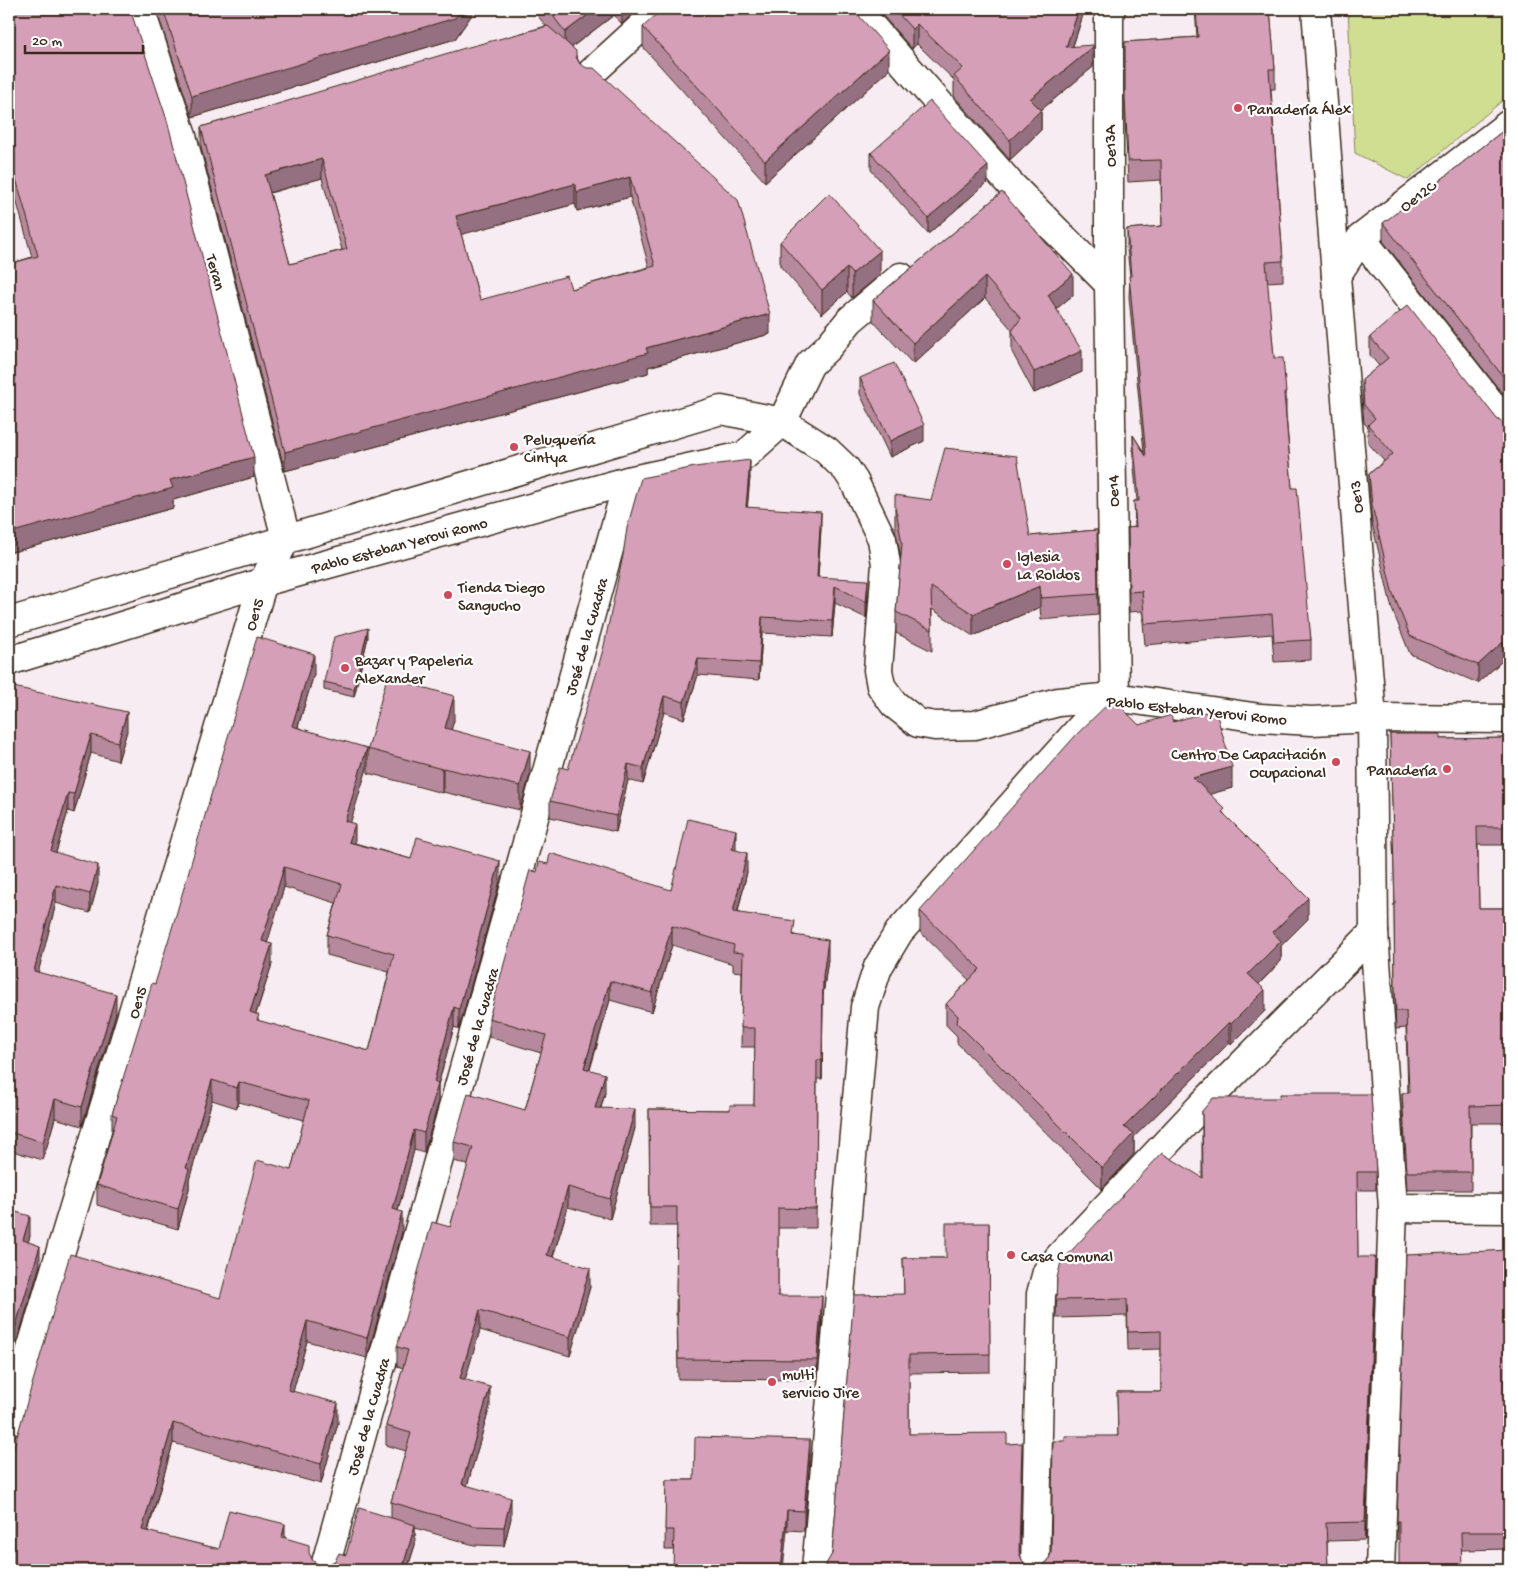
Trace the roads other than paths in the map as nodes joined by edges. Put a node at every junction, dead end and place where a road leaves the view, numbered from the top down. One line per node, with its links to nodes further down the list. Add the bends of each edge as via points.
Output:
1 (140, 9): 9 (street, Teran)
2 (661, 9): 6 (street)
3 (856, 9): 13 (street, via 1003,191)
4 (1111, 9): 13 (street, Oe13A)
5 (1316, 9): 12 (street, Oe13)
6 (591, 73)
7 (1509, 124): 10 (street, Oe12C)
8 (210, 128): 9 (street)
9 (182, 136): 17 (street, Teran)
10 (1360, 238): 12 (street, Oe12C); 15 (street)
11 (919, 262): 14 (street, via 850,320 810,364)
12 (1336, 276): 22 (street, Oe13)
13 (1109, 284): 21 (street, Oe14)
14 (782, 422): 16 (street, Pablo Esteban Yerovi Romo, via 744,456); 17 (street, Pablo Esteban Yerovi Romo, via 722,410); 21 (street, Pablo Esteban Yerovi Romo, via 826,450 846,469 880,532 886,564 878,670 881,686 894,704 918,723 975,726 1058,702)
15 (1509, 427)
16 (628, 481): 18 (street, Pablo Esteban Yerovi Romo); 28 (street, José de la Cuadra)
17 (286, 538): 18 (street, Oe15); 19 (street, Pablo Esteban Yerovi Romo)
18 (263, 582): 20 (street, Pablo Esteban Yerovi Romo); 27 (street, Oe15)
19 (9, 622)
20 (9, 661)
21 (1115, 697): 22 (street, Pablo Esteban Yerovi Romo, via 1260,718 1312,721); 29 (street, via 1084,724 900,932 878,967 865,1007)
22 (1372, 718): 23 (street, Pablo Esteban Yerovi Romo); 24 (street, Oe13)
23 (1509, 719)
24 (1374, 932): 25 (street, Oe13); 30 (street, via 1203,1104 1047,1272 1040,1294)
25 (1392, 1208): 26 (street); 31 (street, Oe13)
26 (1509, 1209)
27 (9, 1422)
28 (324, 1570)
29 (816, 1570)
30 (1035, 1570)
31 (1380, 1570)

